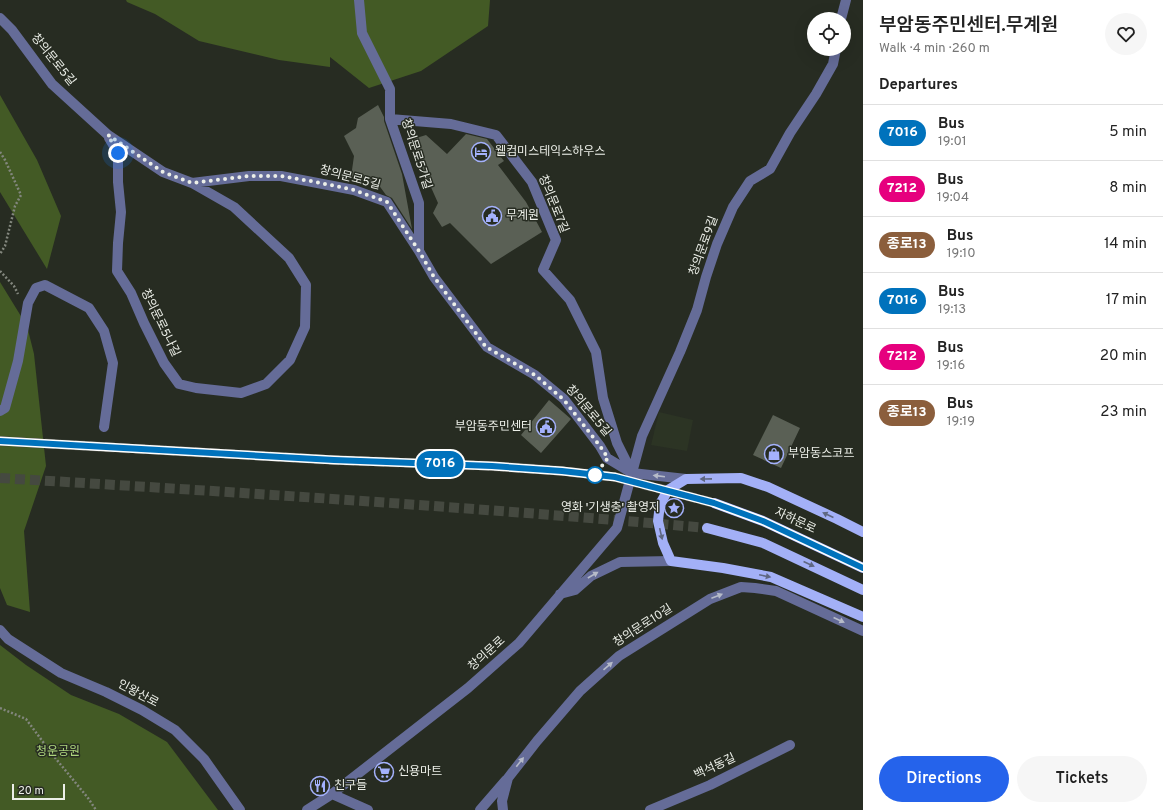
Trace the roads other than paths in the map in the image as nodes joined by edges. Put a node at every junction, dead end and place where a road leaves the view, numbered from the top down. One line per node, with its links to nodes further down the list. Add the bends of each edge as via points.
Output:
1 (359, 0): 6 (street, 창의문로5가길, via 362,33 390,89)
2 (846, 0): 3 (street)
3 (843, 12)
4 (0, 18): 7 (street, 창의문로5길, via 52,84)
5 (835, 56): 12 (street, 창의문로9길, via 833,64 816,94 770,169 750,181 733,207 717,244 694,317 642,436)
6 (390, 119): 9 (street, 창의문로5가길, via 419,204); 12 (street, 창의문로7길, via 451,124 496,135 532,182 556,240 543,270 570,300 596,352 603,398 617,443)
7 (108, 135): 8 (street, 창의문로5길, via 163,172); 8 (street, 창의문로5나길, via 118,153 121,212 117,271 131,293 164,363 179,384 240,393 266,384 290,360 305,326 306,285 289,258 234,207)
8 (192, 183): 9 (street, 창의문로5길, via 249,176 281,176 354,190 387,202)
9 (419, 251): 12 (street, 창의문로5길, via 434,277 486,347 535,375 564,400 608,458)
10 (0, 411): 11 (street, via 5,408 18,361 28,303 36,288 45,285 89,308 104,331 113,363)
11 (104, 427)
12 (632, 473): 13 (street, one-way to 12); 20 (street, 창의문로, via 617,528)
13 (686, 479): 16 (main road, one-way to 13, via 768,487 741,478); 17 (main road, one-way to 17, via 668,490 660,504 658,522)
14 (714, 503): 18 (main road, 자하문로, via 763,521)
15 (706, 528): 19 (main road, one-way to 19, via 763,543)
16 (863, 532)
17 (671, 561): 20 (street, one-way to 17, via 575,590 590,576 620,562); 21 (main road, one-way to 21, via 770,577)
18 (863, 568)
19 (863, 590)
20 (560, 594): 26 (street, 창의문로, via 518,643 468,688)
21 (863, 617)
22 (0, 630): 27 (street, 인왕산로, via 13,642 61,673 142,710 175,730 204,759)
23 (863, 631): 25 (street, 창의문로10길, one-way to 23, via 580,691 619,656 710,599 741,587 776,591)
24 (790, 745): 32 (street, 백석동길, via 710,785)
25 (508, 778): 30 (street); 31 (street, 창의문로10길, via 502,800)
26 (332, 794): 28 (street, 창의문로); 29 (street)
27 (240, 810)
28 (307, 810)
29 (368, 810)
30 (480, 810)
31 (503, 810)
32 (650, 810)

